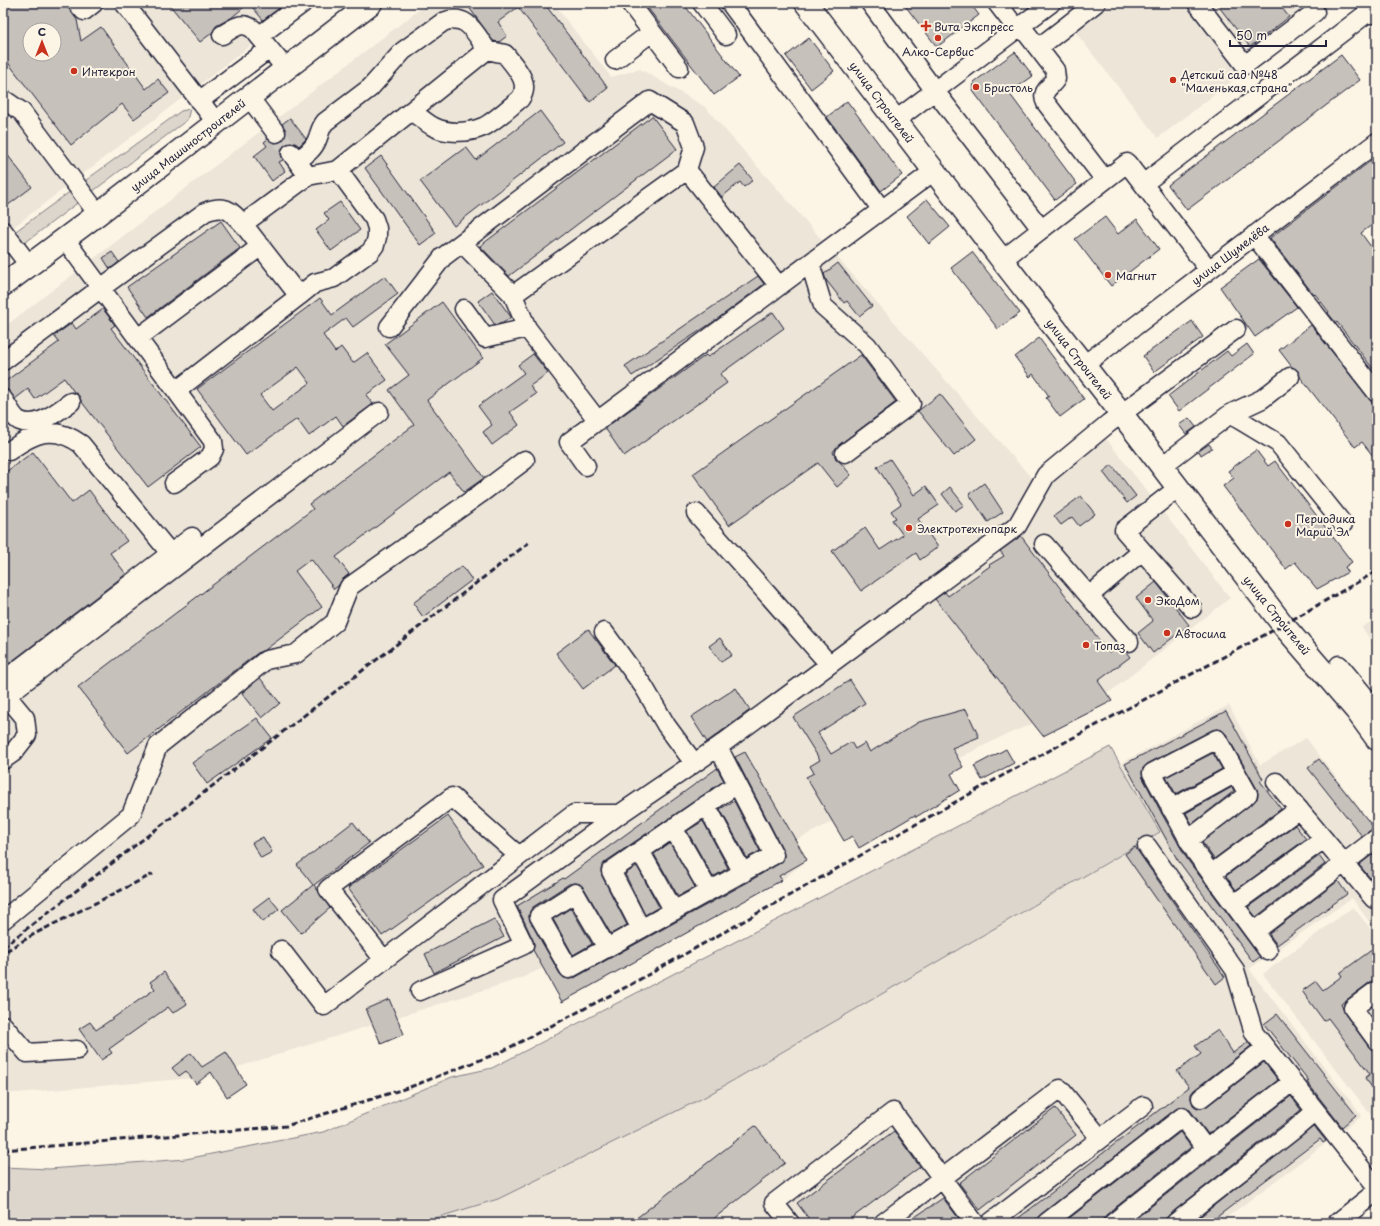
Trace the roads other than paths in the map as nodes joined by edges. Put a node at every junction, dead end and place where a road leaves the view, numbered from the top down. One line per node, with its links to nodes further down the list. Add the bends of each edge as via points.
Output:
1 (77, 3): 2 (street, via 84,11)
2 (94, 3)
3 (124, 3): 30 (street)
4 (303, 3): 21 (street)
5 (371, 3): 26 (main road, улица Машиностроителей)
6 (630, 3): 18 (street)
7 (702, 3): 19 (street)
8 (730, 3): 42 (street)
9 (806, 3): 32 (main road, улица Строителей)
10 (870, 3): 27 (street)
11 (997, 3): 17 (street)
12 (1052, 3): 17 (street)
13 (1096, 3): 22 (street)
14 (1197, 3): 15 (street, via 1245,66)
15 (1317, 6)
16 (1369, 15): 41 (street)
17 (1019, 28): 22 (street); 27 (street)
18 (652, 32): 24 (street); 25 (street)
19 (726, 35)
20 (222, 36): 21 (street, via 237,25 246,24)
21 (264, 42): 26 (street); 30 (street)
22 (1038, 48): 40 (street, via 1056,75 1056,79 1044,94 1046,103)
23 (487, 50): 31 (street); 31 (street, via 506,54 524,80 525,90 520,99 484,127 461,131 435,127); 39 (street, via 468,24 456,19 443,22 403,51 370,88 325,122 310,152 294,157)
24 (616, 60)
25 (679, 68)
26 (286, 69): 28 (main road, улица Машиностроителей)
27 (935, 91): 32 (street); 45 (street)
28 (250, 97): 33 (main road, улица Машиностроителей); 34 (street)
29 (3, 99): 43 (street, via 22,112)
30 (199, 101): 33 (street)
31 (411, 111): 36 (street)
32 (896, 120): 38 (main road, улица Строителей)
33 (216, 122): 43 (main road, улица Машиностроителей)
34 (276, 133)
35 (1377, 142): 47 (street, улица Шумелёва)
36 (338, 170): 39 (street); 59 (street, via 374,219 377,237 375,245 370,252 334,278 315,283)
37 (688, 170): 49 (street, via 694,147 684,123 650,101); 56 (street); 58 (street)
38 (934, 171): 42 (street); 51 (main road, улица Строителей)
39 (308, 176): 44 (street)
40 (1105, 180): 41 (street, via 1127,163); 45 (street)
41 (1143, 184): 54 (street)
42 (882, 210): 52 (street)
43 (98, 214): 48 (main road, улица Машиностроителей)
44 (243, 224): 50 (street); 57 (street, via 231,211 212,209 205,212)
45 (1041, 229): 51 (street)
46 (3, 231): 53 (street)
47 (1254, 235): 54 (street, улица Шумелёва); 69 (street)
48 (64, 238): 53 (main road, улица Машиностроителей); 57 (street)
49 (462, 244): 58 (street); 61 (street, via 443,257)
50 (261, 246): 59 (street); 64 (street)
51 (1002, 260): 66 (main road, улица Строителей)
52 (810, 263): 56 (street); 77 (street, via 823,306 867,345 911,404)
53 (29, 265): 55 (main road, улица Машиностроителей)
54 (1209, 270): 66 (street, улица Шумелёва)
55 (3, 285)
56 (779, 286): 75 (street)
57 (101, 288): 64 (street); 65 (street)
58 (513, 295): 62 (street)
59 (299, 296): 68 (street)
60 (464, 309): 62 (street, via 485,338)
61 (389, 327)
62 (527, 328): 75 (street)
63 (1236, 329): 73 (street)
64 (138, 338): 68 (street)
65 (3, 361)
66 (1084, 365): 73 (main road, улица Строителей)
67 (1290, 378): 74 (street, via 1262,399)
68 (176, 390): 81 (street, via 213,441 214,449 210,457)
69 (1377, 393)
70 (3, 399): 71 (street, via 15,417 26,422 47,418)
71 (71, 402)
72 (379, 412): 95 (street)
73 (1121, 414): 80 (main road, улица Строителей); 93 (street, via 1046,475 1016,526)
74 (1230, 414): 80 (street); 84 (street, via 1278,444)
75 (598, 421): 79 (street, via 569,442)
76 (5, 450): 88 (street, via 35,435 47,433 74,439 81,444)
77 (845, 453)
78 (525, 460): 123 (street, via 349,587 335,622 296,654 266,660 158,746 131,815)
79 (586, 466)
80 (1162, 466): 82 (main road, улица Строителей)
81 (174, 483)
82 (1178, 488): 87 (street, via 1124,530); 96 (main road, улица Строителей, via 1283,625)
83 (696, 512): 93 (street)
84 (1343, 524)
85 (192, 537): 88 (street)
86 (1044, 544): 89 (street)
87 (1142, 551): 89 (street); 90 (street)
88 (170, 554): 95 (street)
89 (1089, 596): 92 (street)
90 (1192, 608)
91 (604, 632): 101 (street)
92 (1129, 642)
93 (829, 664): 99 (street)
94 (1339, 665): 96 (street)
95 (4, 691): 100 (street, via 25,718 27,735 13,753)
96 (1366, 711): 97 (main road, улица Строителей); 98 (main road, улица Строителей)
97 (1377, 719)
98 (1377, 739)
99 (718, 747): 101 (street); 104 (street)
100 (3, 760)
101 (694, 763): 108 (street)
102 (1236, 773): 106 (street); 106 (street, via 1217,739 1152,773); 112 (street, via 1248,794)
103 (1276, 782): 107 (street)
104 (737, 784): 105 (street); 117 (street, via 774,855)
105 (706, 805): 109 (street); 117 (street)
106 (1171, 809): 112 (street)
107 (1299, 809): 111 (street); 118 (street)
108 (620, 814): 115 (street, via 574,814); 131 (street, via 502,900 524,945)
109 (673, 828): 114 (street); 119 (street)
110 (1377, 838): 116 (street)
111 (1324, 839): 116 (street); 121 (street)
112 (1188, 840): 118 (street)
113 (1147, 846): 134 (street, via 1235,970 1254,1033)
114 (640, 851): 122 (street); 124 (street, via 611,872)
115 (519, 856): 129 (street); 129 (street, via 452,797 328,889)
116 (1344, 863): 120 (street); 125 (street)
117 (743, 872): 119 (street)
118 (1211, 874): 121 (street)
119 (709, 891): 122 (street)
120 (1374, 899)
121 (1234, 904): 125 (street)
122 (674, 911): 124 (street)
123 (3, 920)
124 (641, 929): 126 (street)
125 (1254, 932): 128 (street)
126 (607, 948)
127 (282, 950): 129 (street, via 324,1006)
128 (1268, 951)
129 (384, 960)
130 (1377, 990): 133 (street, via 1353,1008)
131 (420, 991)
132 (3, 1025): 135 (street, via 27,1053)
133 (1377, 1041)
134 (1265, 1048): 136 (street); 137 (street)
135 (78, 1050)
136 (1292, 1082): 139 (street); 141 (street)
137 (1202, 1098)
138 (1143, 1106): 140 (street)
139 (1316, 1111): 143 (street); 151 (street)
140 (1100, 1138): 142 (street, via 1060,1089); 148 (street)
141 (1206, 1149): 149 (street, via 1182,1117); 150 (street)
142 (942, 1178): 145 (street, via 894,1112 774,1203); 146 (street); 147 (street)
143 (1377, 1188)
144 (1377, 1192): 152 (street)
145 (790, 1223)
146 (883, 1223)
147 (975, 1223)
148 (990, 1223)
149 (1046, 1223)
150 (1113, 1223)
151 (1175, 1223)
152 (1337, 1223)

